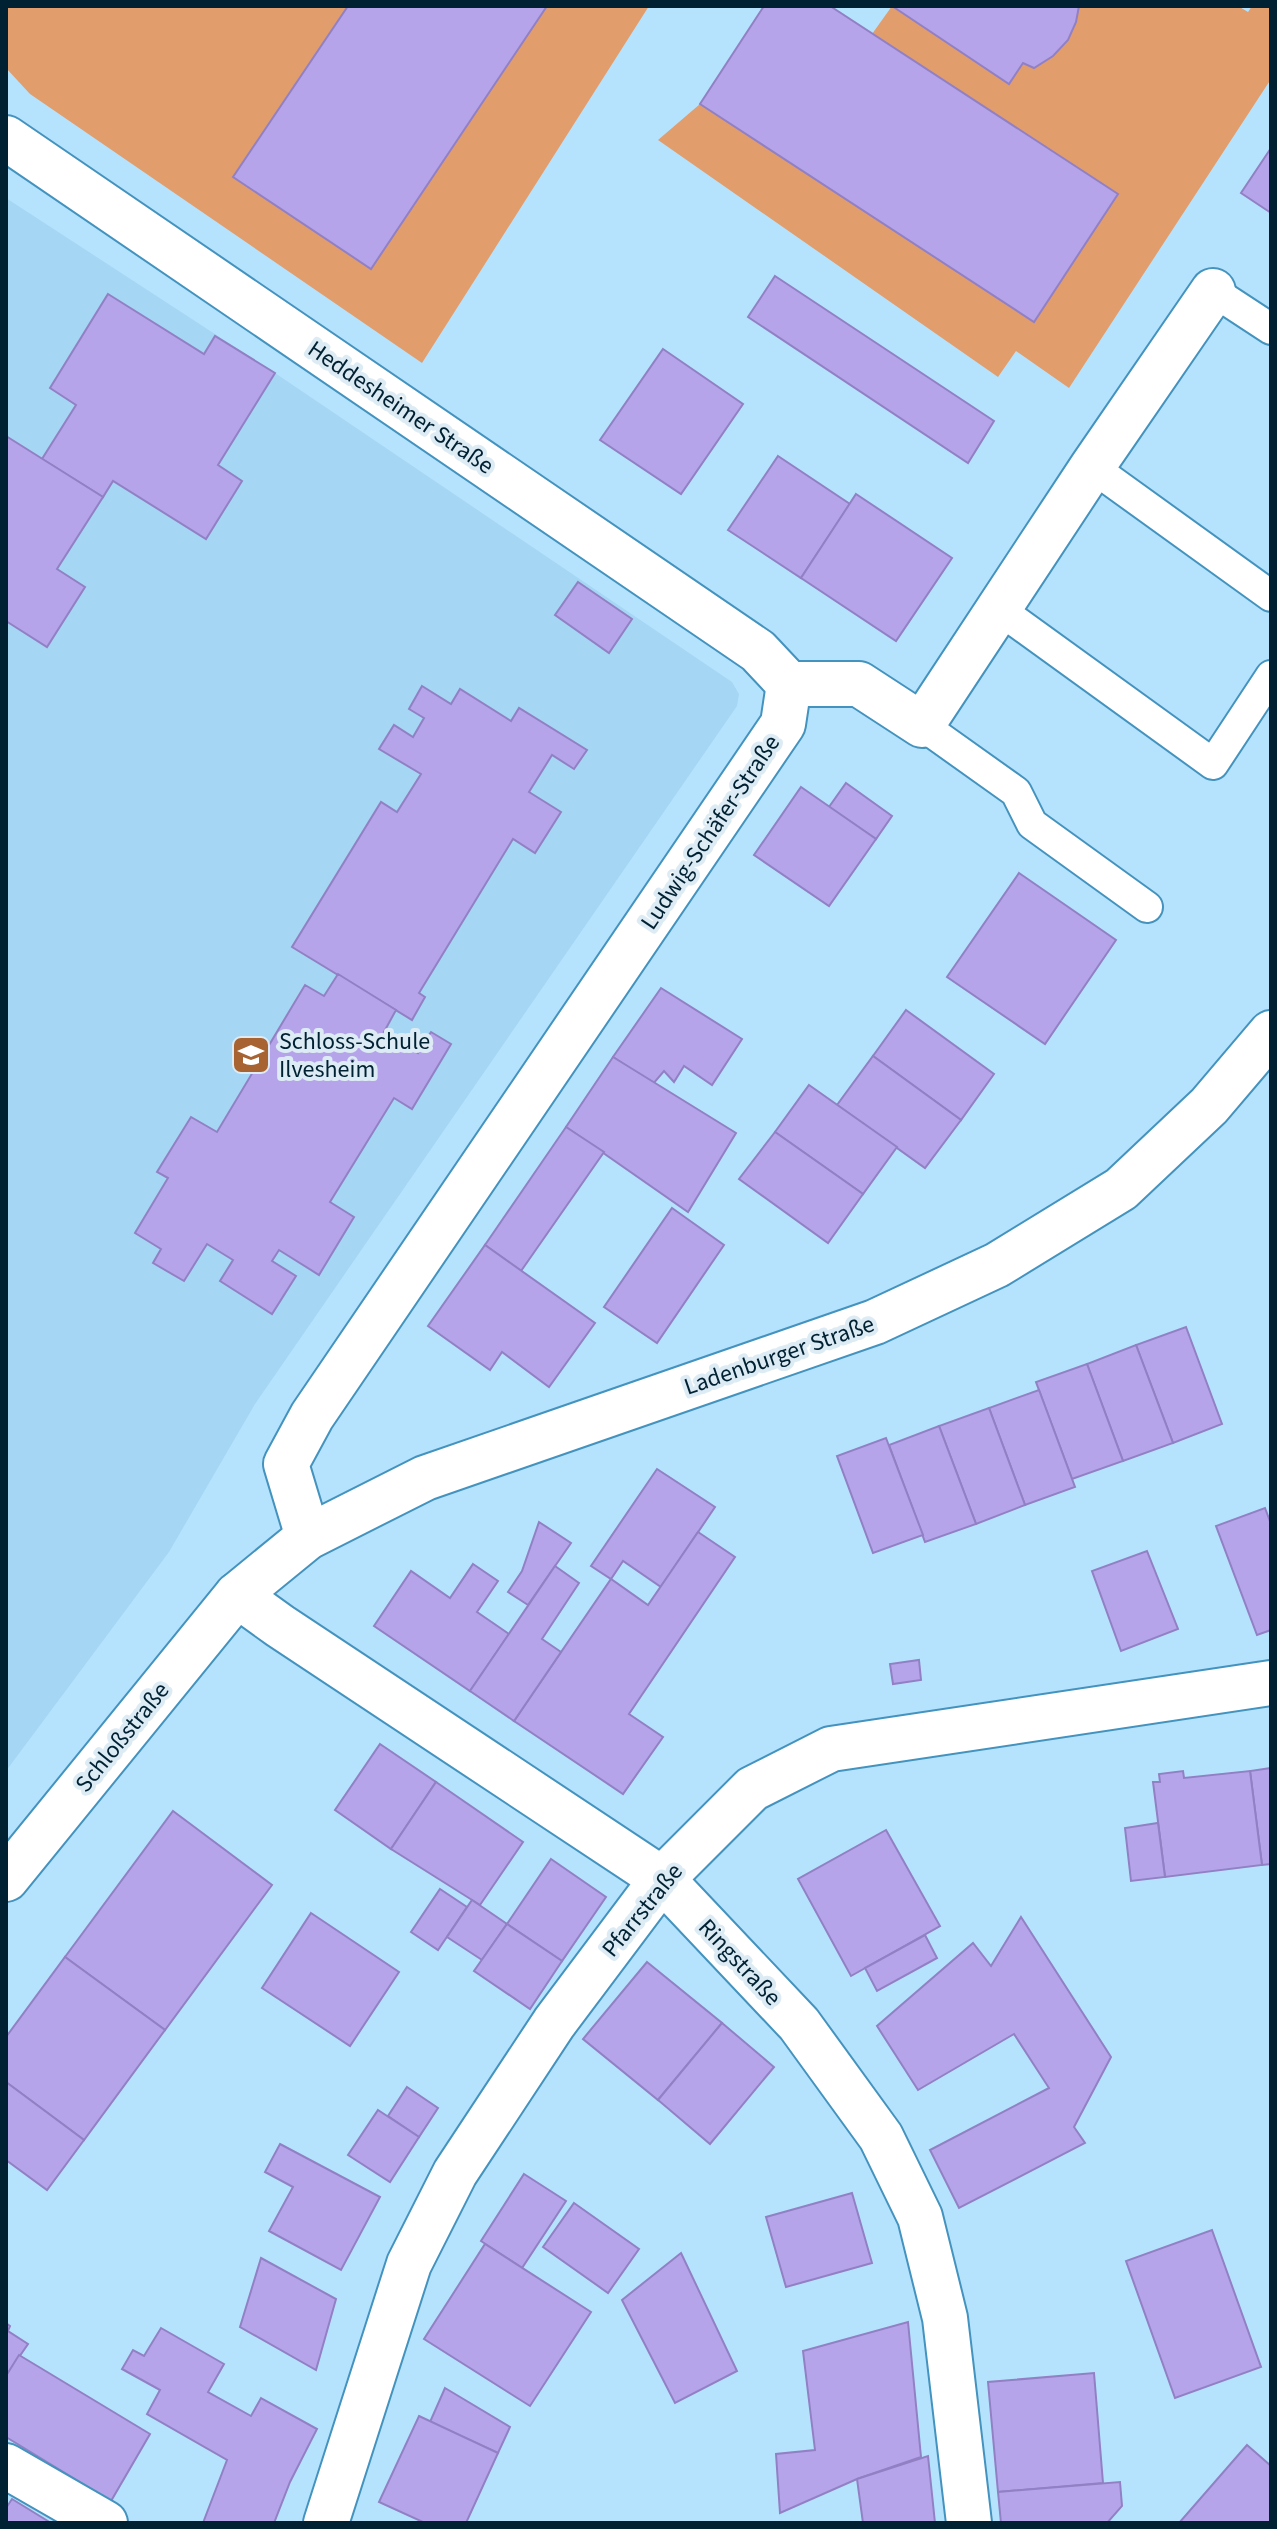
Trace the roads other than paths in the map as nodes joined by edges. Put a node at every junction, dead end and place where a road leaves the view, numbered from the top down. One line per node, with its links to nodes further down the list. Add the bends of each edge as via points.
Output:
1 (6, 138): 8 (street, Heddesheimer Straße, via 733,633)
2 (1213, 291): 3 (lane); 4 (street)
3 (1271, 329)
4 (1092, 467): 5 (lane); 6 (street)
5 (1271, 596)
6 (1000, 610): 7 (lane, via 1213,764); 9 (street)
7 (1271, 676)
8 (789, 684): 9 (street, via 859,684); 12 (street, Ludwig-Schäfer-Straße, via 783,724 312,1416 286,1464)
9 (922, 725): 10 (lane, via 1016,792 1032,824)
10 (1147, 907)
11 (1271, 1033): 12 (street, Ladenburger Straße, via 1209,1106 1121,1189 997,1265 875,1322 425,1478)
12 (308, 1537): 13 (street, Ladenburger Straße)
13 (237, 1595): 15 (street, Schloßstraße); 16 (street, Ringstraße)
14 (1271, 1683): 16 (street, Pfarrstraße, via 831,1749 752,1789)
15 (6, 1879)
16 (662, 1879): 19 (street, Pfarrstraße, via 554,2023 455,2173 409,2264); 20 (street, Ringstraße, via 799,2024 881,2137 920,2217 945,2318)
17 (6, 2466): 18 (street)
18 (105, 2523)
19 (326, 2523)
20 (969, 2523)

